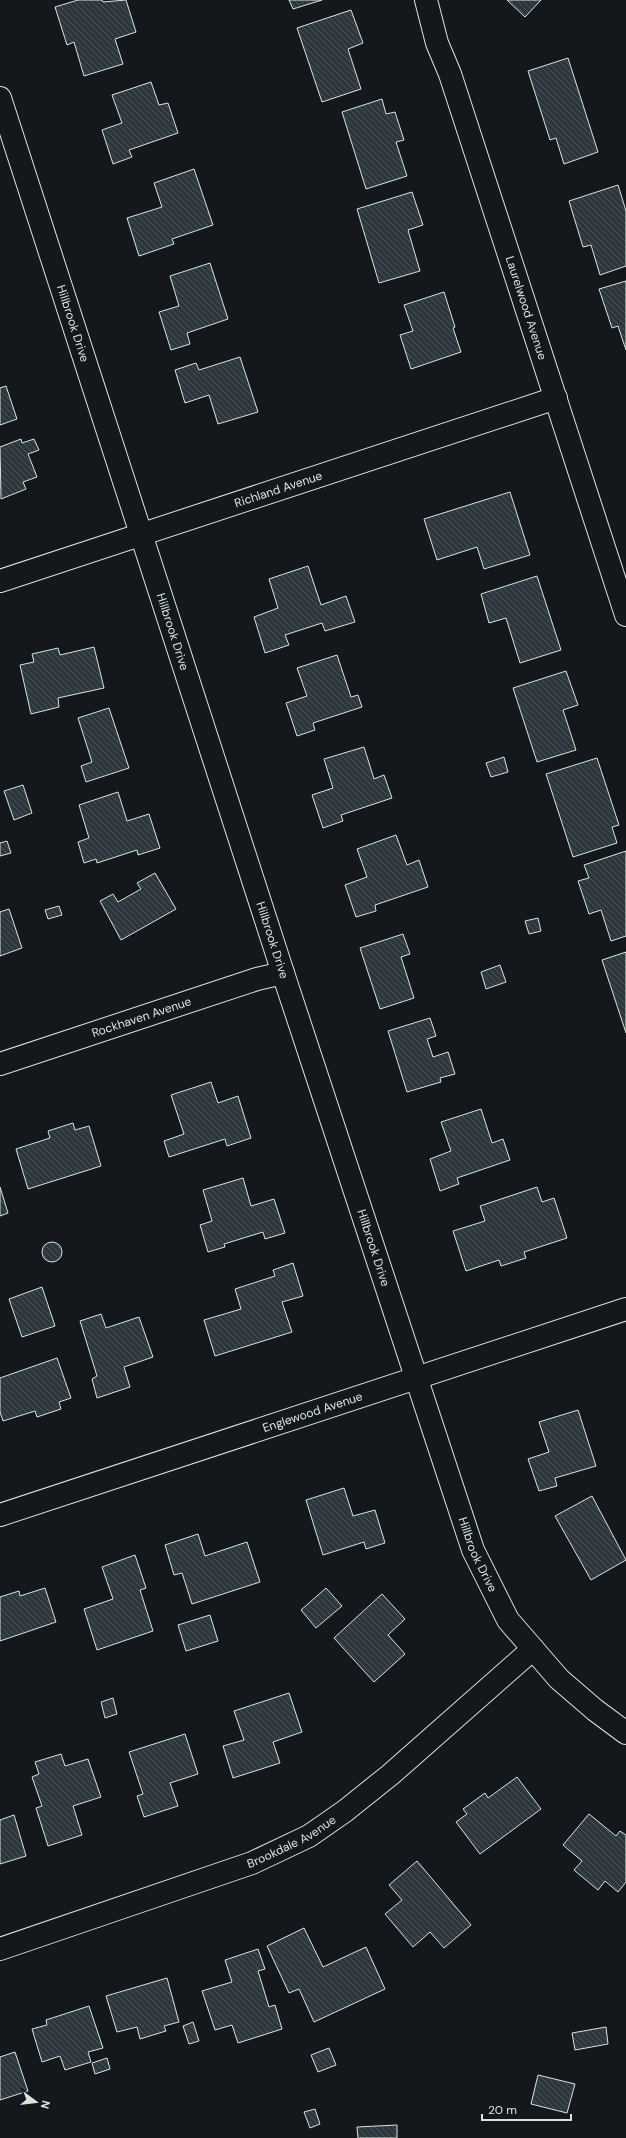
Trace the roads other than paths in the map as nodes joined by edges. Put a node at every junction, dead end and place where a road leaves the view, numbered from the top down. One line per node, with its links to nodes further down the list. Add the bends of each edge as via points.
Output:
1 (426, 0): 3 (street, Laurelwood Avenue, via 437,42 450,74)
2 (0, 98): 4 (street, Hillbrook Drive)
3 (556, 398): 4 (street, Richland Avenue); 6 (street, Laurelwood Avenue)
4 (141, 536): 5 (street, Richland Avenue); 7 (street, Hillbrook Drive)
5 (0, 582)
6 (626, 615)
7 (283, 973): 8 (street, Rockhaven Avenue, via 257,979); 10 (street, Hillbrook Drive)
8 (0, 1064)
9 (626, 1309): 10 (street, Englewood Avenue)
10 (415, 1379): 11 (street, Englewood Avenue); 12 (street, Hillbrook Drive, via 473,1550 508,1620)
11 (0, 1515)
12 (534, 1649): 13 (street, Hillbrook Drive, via 559,1679); 14 (street, Brookdale Avenue, via 390,1775 309,1836 252,1864)
13 (626, 1733)
14 (0, 1949)

